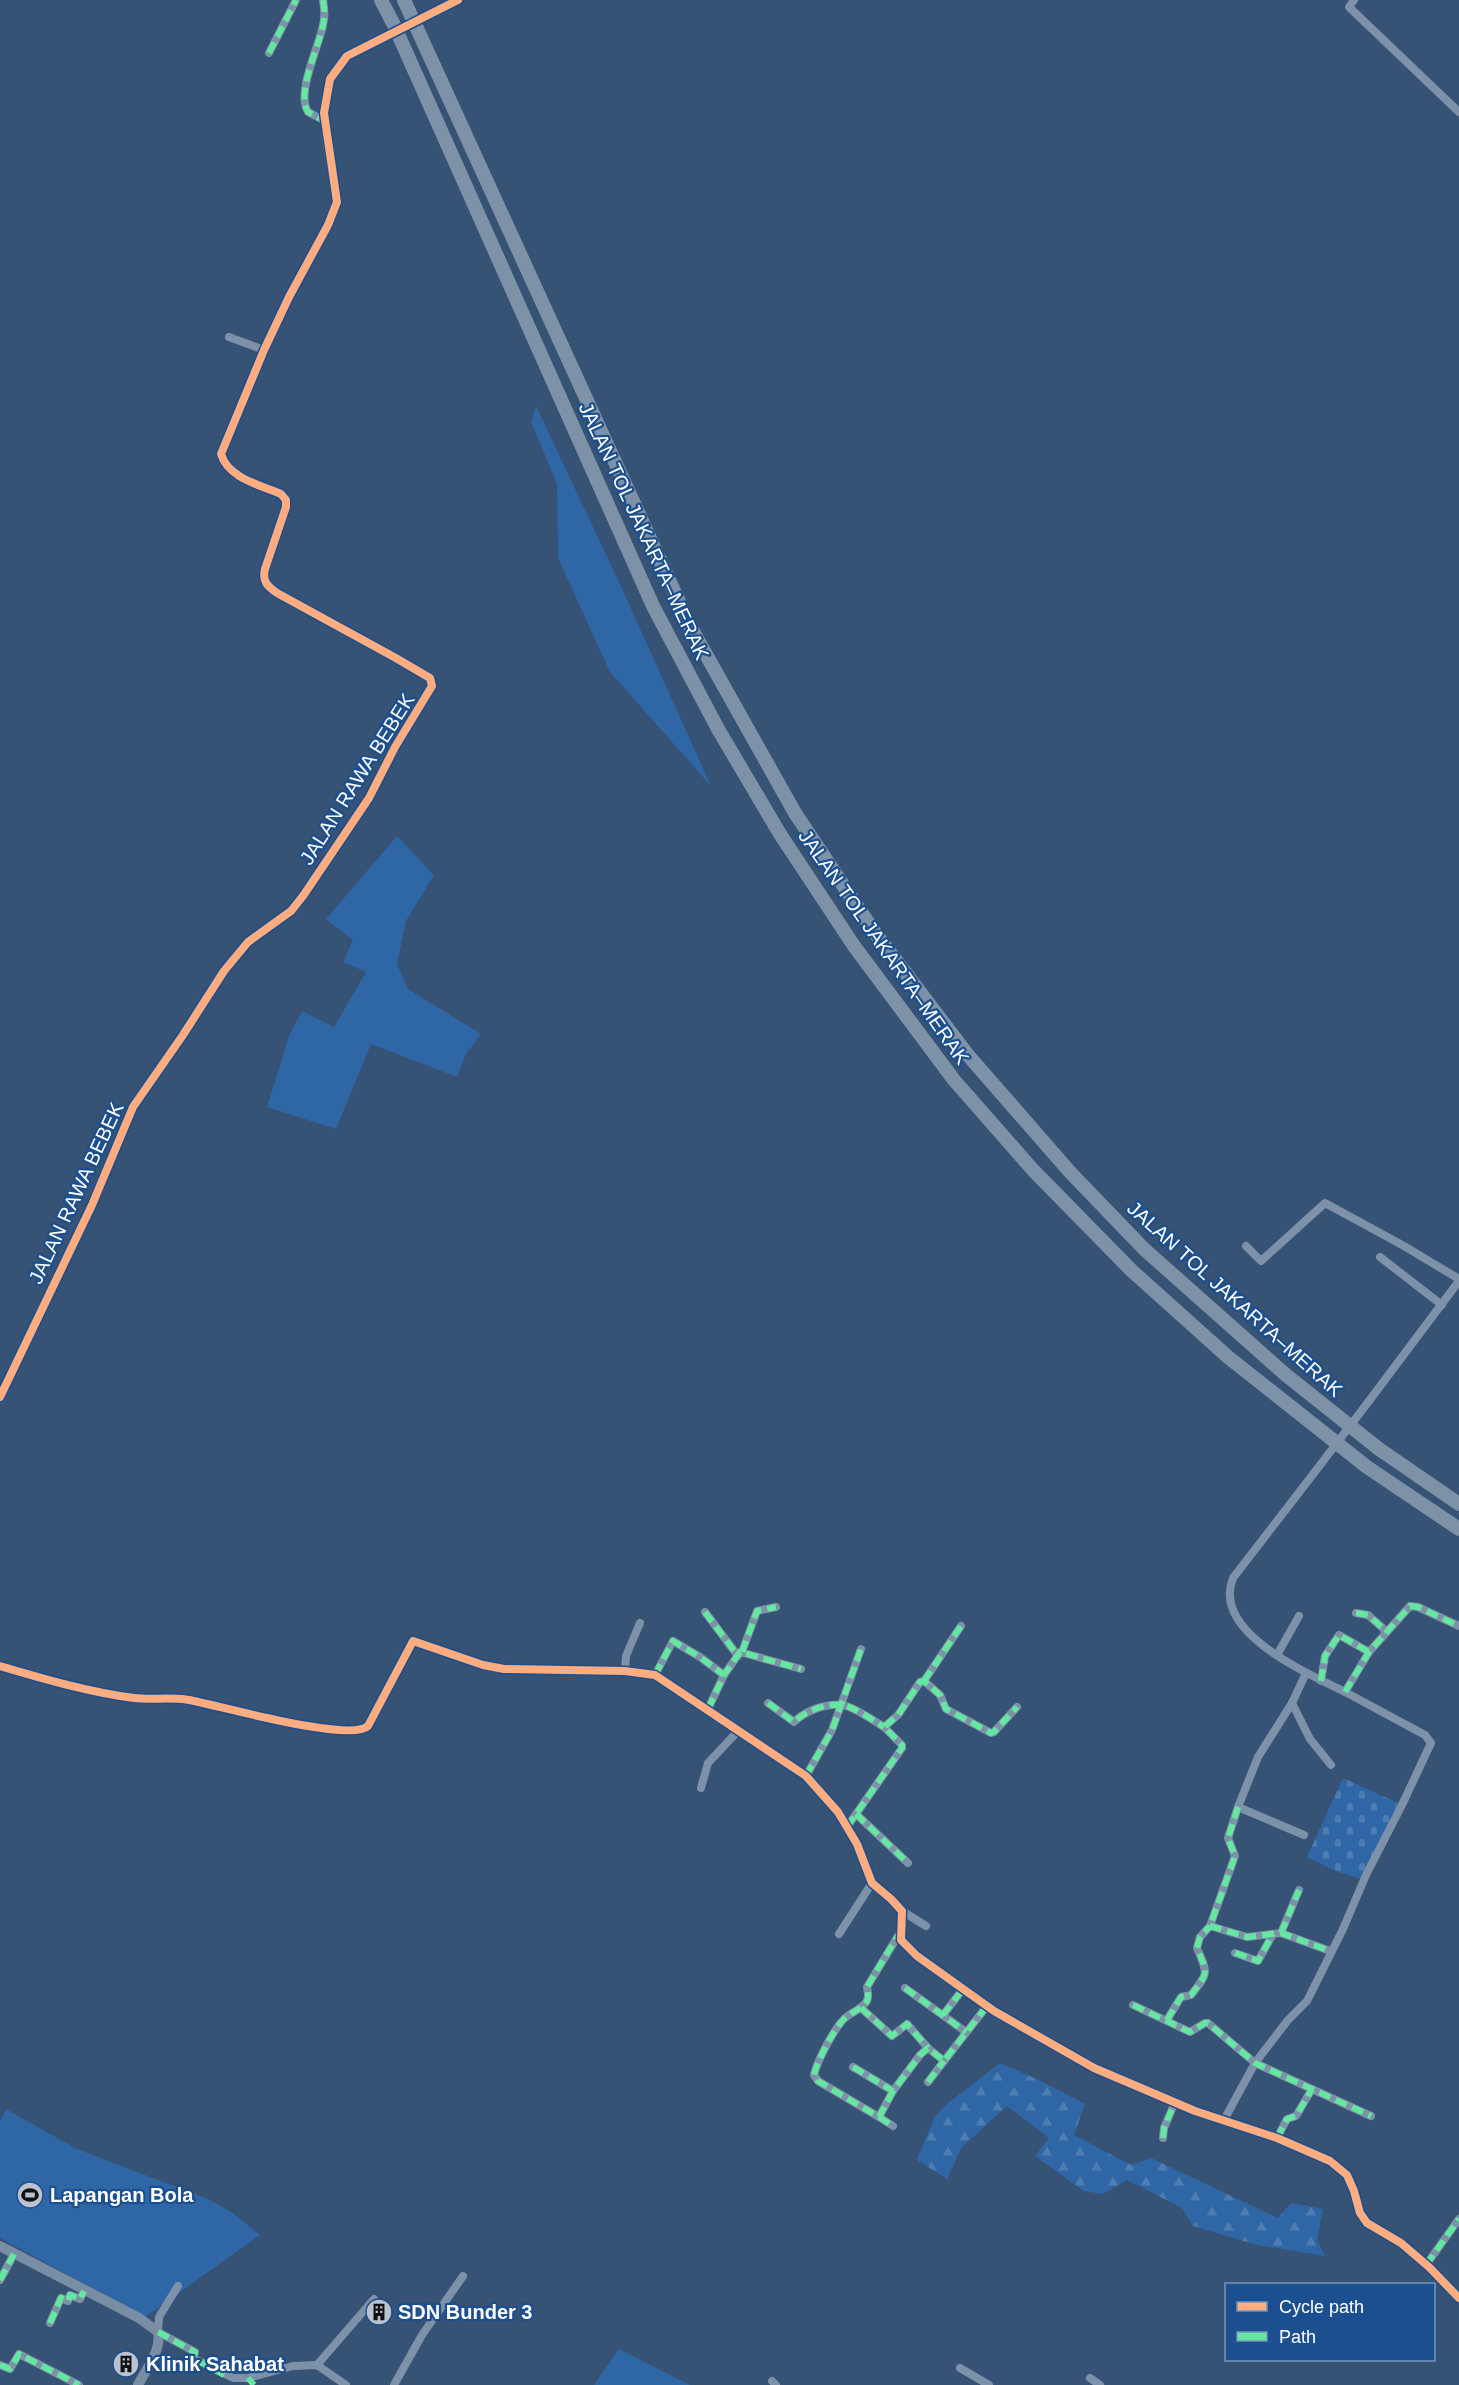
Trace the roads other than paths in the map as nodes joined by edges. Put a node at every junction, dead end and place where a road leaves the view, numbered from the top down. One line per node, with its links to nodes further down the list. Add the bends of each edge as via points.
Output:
1 (296, 0): 7 (street)
2 (322, 0): 9 (street, via 324,21 304,100 308,112)
3 (381, 0): 18 (highway, JALAN TOL JAKARTA–MERAK, via 652,606 780,834 854,946 954,1080 1131,1270 1228,1356 1349,1453)
4 (404, 0): 17 (highway, JALAN TOL JAKARTA–MERAK, via 690,627 795,813 873,930 967,1054 1069,1171 1144,1249 1304,1390 1379,1449)
5 (458, 0): 9 (street, JALAN RAWA BEBEK, bridge, via 347,56 330,79)
6 (1354, 0): 8 (street, via 1349,7)
7 (268, 53)
8 (1459, 112)
9 (325, 121): 11 (street, JALAN RAWA BEBEK, via 337,202)
10 (229, 337): 11 (street)
11 (264, 350): 16 (street, JALAN RAWA BEBEK, via 221,454 230,471 281,494 286,500 263,578 277,593 430,678 432,686 369,798 303,896 291,911 248,942 224,971 133,1107 92,1205)
12 (1246, 1246): 14 (street, via 1261,1261 1325,1203)
13 (1380, 1257): 15 (street)
14 (1459, 1280): 15 (street)
15 (1442, 1305): 30 (street, bridge, via 1233,1578 1229,1593 1241,1622)
16 (0, 1397)
17 (1459, 1503)
18 (1459, 1529)
19 (776, 1607): 29 (street, via 757,1611)
20 (705, 1612): 29 (street)
21 (1356, 1613): 26 (street, via 1368,1615)
22 (1299, 1616): 30 (street)
23 (640, 1623): 33 (street, via 626,1656)
24 (961, 1626): 37 (street)
25 (1459, 1626): 26 (street, via 1414,1606 1405,1610)
26 (1386, 1631): 28 (street)
27 (861, 1649): 42 (street)
28 (1369, 1652): 38 (street, via 1339,1635 1325,1656); 39 (street)
29 (740, 1654): 32 (street); 36 (street)
30 (1276, 1655): 34 (street)
31 (0, 1666): 33 (street, via 95,1691 185,1700 306,1726 360,1730 368,1726 413,1641 504,1669)
32 (801, 1669)
33 (625, 1671): 35 (street)
34 (1306, 1673): 38 (street); 41 (street)
35 (655, 1675): 36 (street, via 673,1641); 44 (street)
36 (724, 1675): 44 (street)
37 (924, 1681): 43 (street, via 940,1695 946,1710 991,1733); 45 (street)
38 (1321, 1681): 39 (street)
39 (1345, 1692): 63 (street, via 1425,1735 1431,1743)
40 (768, 1703): 42 (street, via 794,1722 810,1710)
41 (1292, 1703): 47 (street, via 1310,1739); 50 (street, via 1258,1757)
42 (843, 1705): 45 (street); 48 (street)
43 (1017, 1707)
44 (708, 1709): 46 (street)
45 (884, 1727): 51 (street, via 903,1747)
46 (739, 1730): 48 (street); 49 (street, via 708,1764)
47 (1331, 1765)
48 (806, 1776): 52 (street, via 830,1801)
49 (701, 1788)
50 (1238, 1807): 53 (street); 59 (street, via 1228,1838 1235,1858)
51 (856, 1814): 52 (street); 54 (street)
52 (846, 1827): 55 (street)
53 (1304, 1835)
54 (908, 1863)
55 (872, 1883): 57 (street); 61 (street)
56 (1299, 1890): 62 (street)
57 (902, 1911): 58 (street); 60 (street)
58 (926, 1926)
59 (1210, 1926): 62 (street, via 1247,1937); 71 (street, via 1200,1937 1197,1948 1206,1975 1191,1995 1181,1997)
60 (901, 1931): 66 (street, via 901,1940 909,1950); 69 (street, via 867,1987 867,2001)
61 (839, 1934)
62 (1277, 1934): 63 (street); 64 (street, via 1258,1961)
63 (1330, 1951): 75 (street, via 1307,2001)
64 (1235, 1953)
65 (905, 1988): 70 (street)
66 (963, 1989): 68 (street); 70 (street)
67 (1133, 2005): 71 (street)
68 (987, 2006): 72 (street); 80 (street, via 1094,2068)
69 (861, 2008): 73 (street, via 892,2037 907,2024); 82 (street, via 839,2026 814,2075)
70 (944, 2015): 72 (street)
71 (1167, 2020): 75 (street, via 1192,2032 1208,2024)
72 (966, 2032): 74 (street)
73 (928, 2048): 74 (street); 79 (street)
74 (944, 2061): 77 (street)
75 (1256, 2063): 78 (street); 83 (street)
76 (853, 2067): 79 (street)
77 (928, 2082)
78 (1311, 2089): 81 (street); 86 (street, via 1296,2116 1287,2119)
79 (893, 2091): 82 (street)
80 (1175, 2102): 83 (street); 85 (street, via 1166,2121)
81 (1371, 2116)
82 (879, 2117): 84 (street)
83 (1224, 2120): 86 (street)
84 (893, 2126)
85 (1164, 2138)
86 (1277, 2138): 90 (street, via 1330,2161 1347,2175 1366,2223 1401,2243)
87 (1459, 2219): 90 (street)
88 (0, 2246): 89 (street)
89 (14, 2254): 92 (street); 94 (street)
90 (1428, 2266): 95 (street)
91 (463, 2276): 108 (street, via 422,2335)
92 (0, 2280)
93 (178, 2286): 98 (street, via 159,2317)
94 (84, 2291): 97 (street, via 80,2299 70,2295 68,2301 62,2298); 98 (street, via 139,2318)
95 (1459, 2298)
96 (374, 2300): 100 (street)
97 (50, 2323)
98 (158, 2332): 102 (street, via 195,2352 193,2358 226,2376); 105 (street, via 156,2351)
99 (0, 2365): 104 (street, via 10,2370 19,2354)
100 (317, 2365): 102 (street, via 293,2366); 107 (street)
101 (960, 2368): 109 (street)
102 (248, 2378): 106 (street)
103 (1090, 2378): 110 (street)
104 (79, 2385)
105 (138, 2385)
106 (254, 2385)
107 (346, 2385)
108 (394, 2385)
109 (988, 2385)
110 (1100, 2385)

